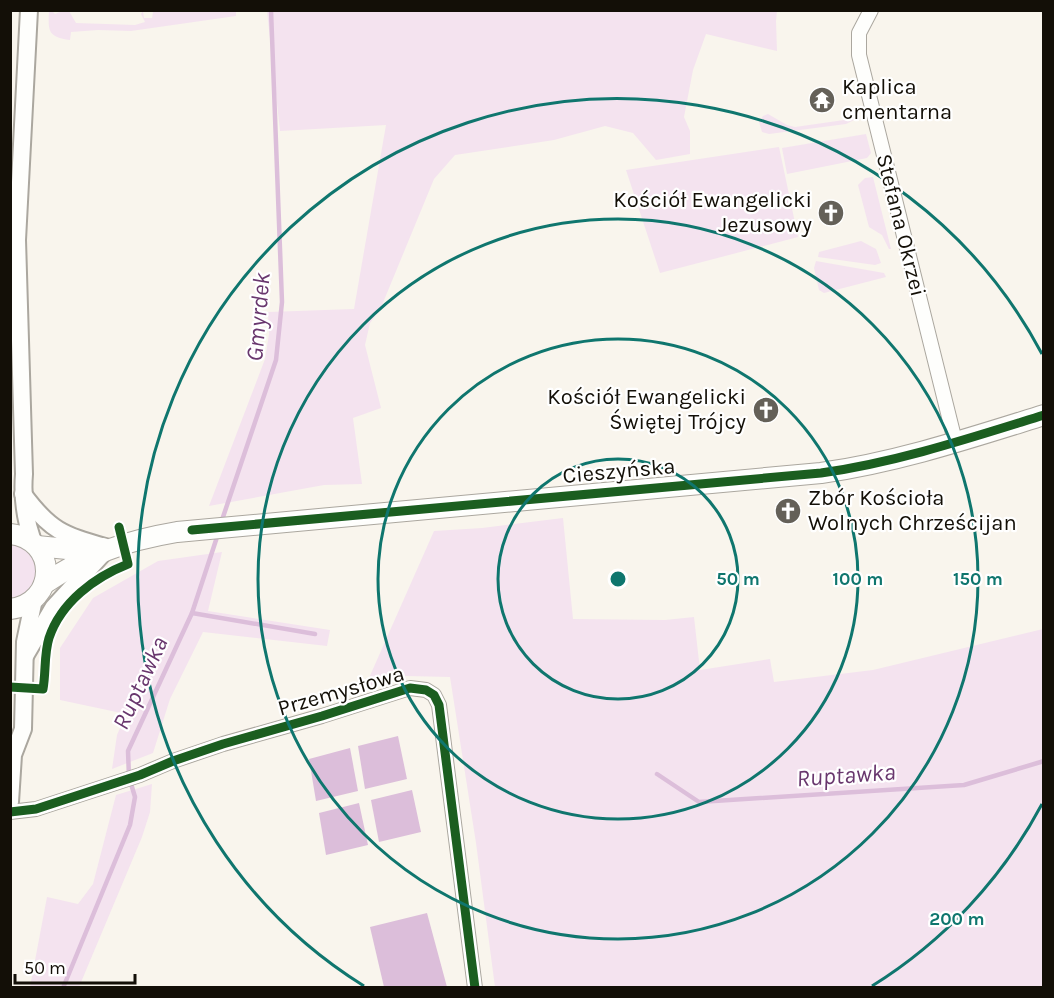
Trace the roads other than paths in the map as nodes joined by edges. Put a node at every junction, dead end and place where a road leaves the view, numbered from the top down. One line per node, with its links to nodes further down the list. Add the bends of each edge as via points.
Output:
1 (29, 10): 5 (street, via 18,240)
2 (871, 10): 4 (street, Stefana Okrzei, via 859,33 859,55)
3 (1044, 415): 4 (main road, Cieszyńska)
4 (956, 441): 8 (main road, Cieszyńska, via 865,467 821,473 192,530)
5 (23, 493): 7 (street, via 24,514); 8 (street, via 37,513 57,530)
6 (10, 534): 7 (main road, Cieszyńska)
7 (35, 544): 8 (main road, Cieszyńska, via 67,549); 9 (main road, via 46,564)
8 (108, 548): 9 (main road, Cieszyńska, via 63,571); 11 (street, via 53,608)
9 (39, 592): 10 (main road, Cieszyńska, via 22,606); 11 (street, via 27,630)
10 (10, 609)
11 (25, 656): 12 (street, via 23,729)
12 (12, 751): 13 (street)
13 (10, 802)
14 (10, 812): 15 (street, Przemysłowa, via 36,809 222,744 410,688 426,690 439,705)
15 (475, 987)

